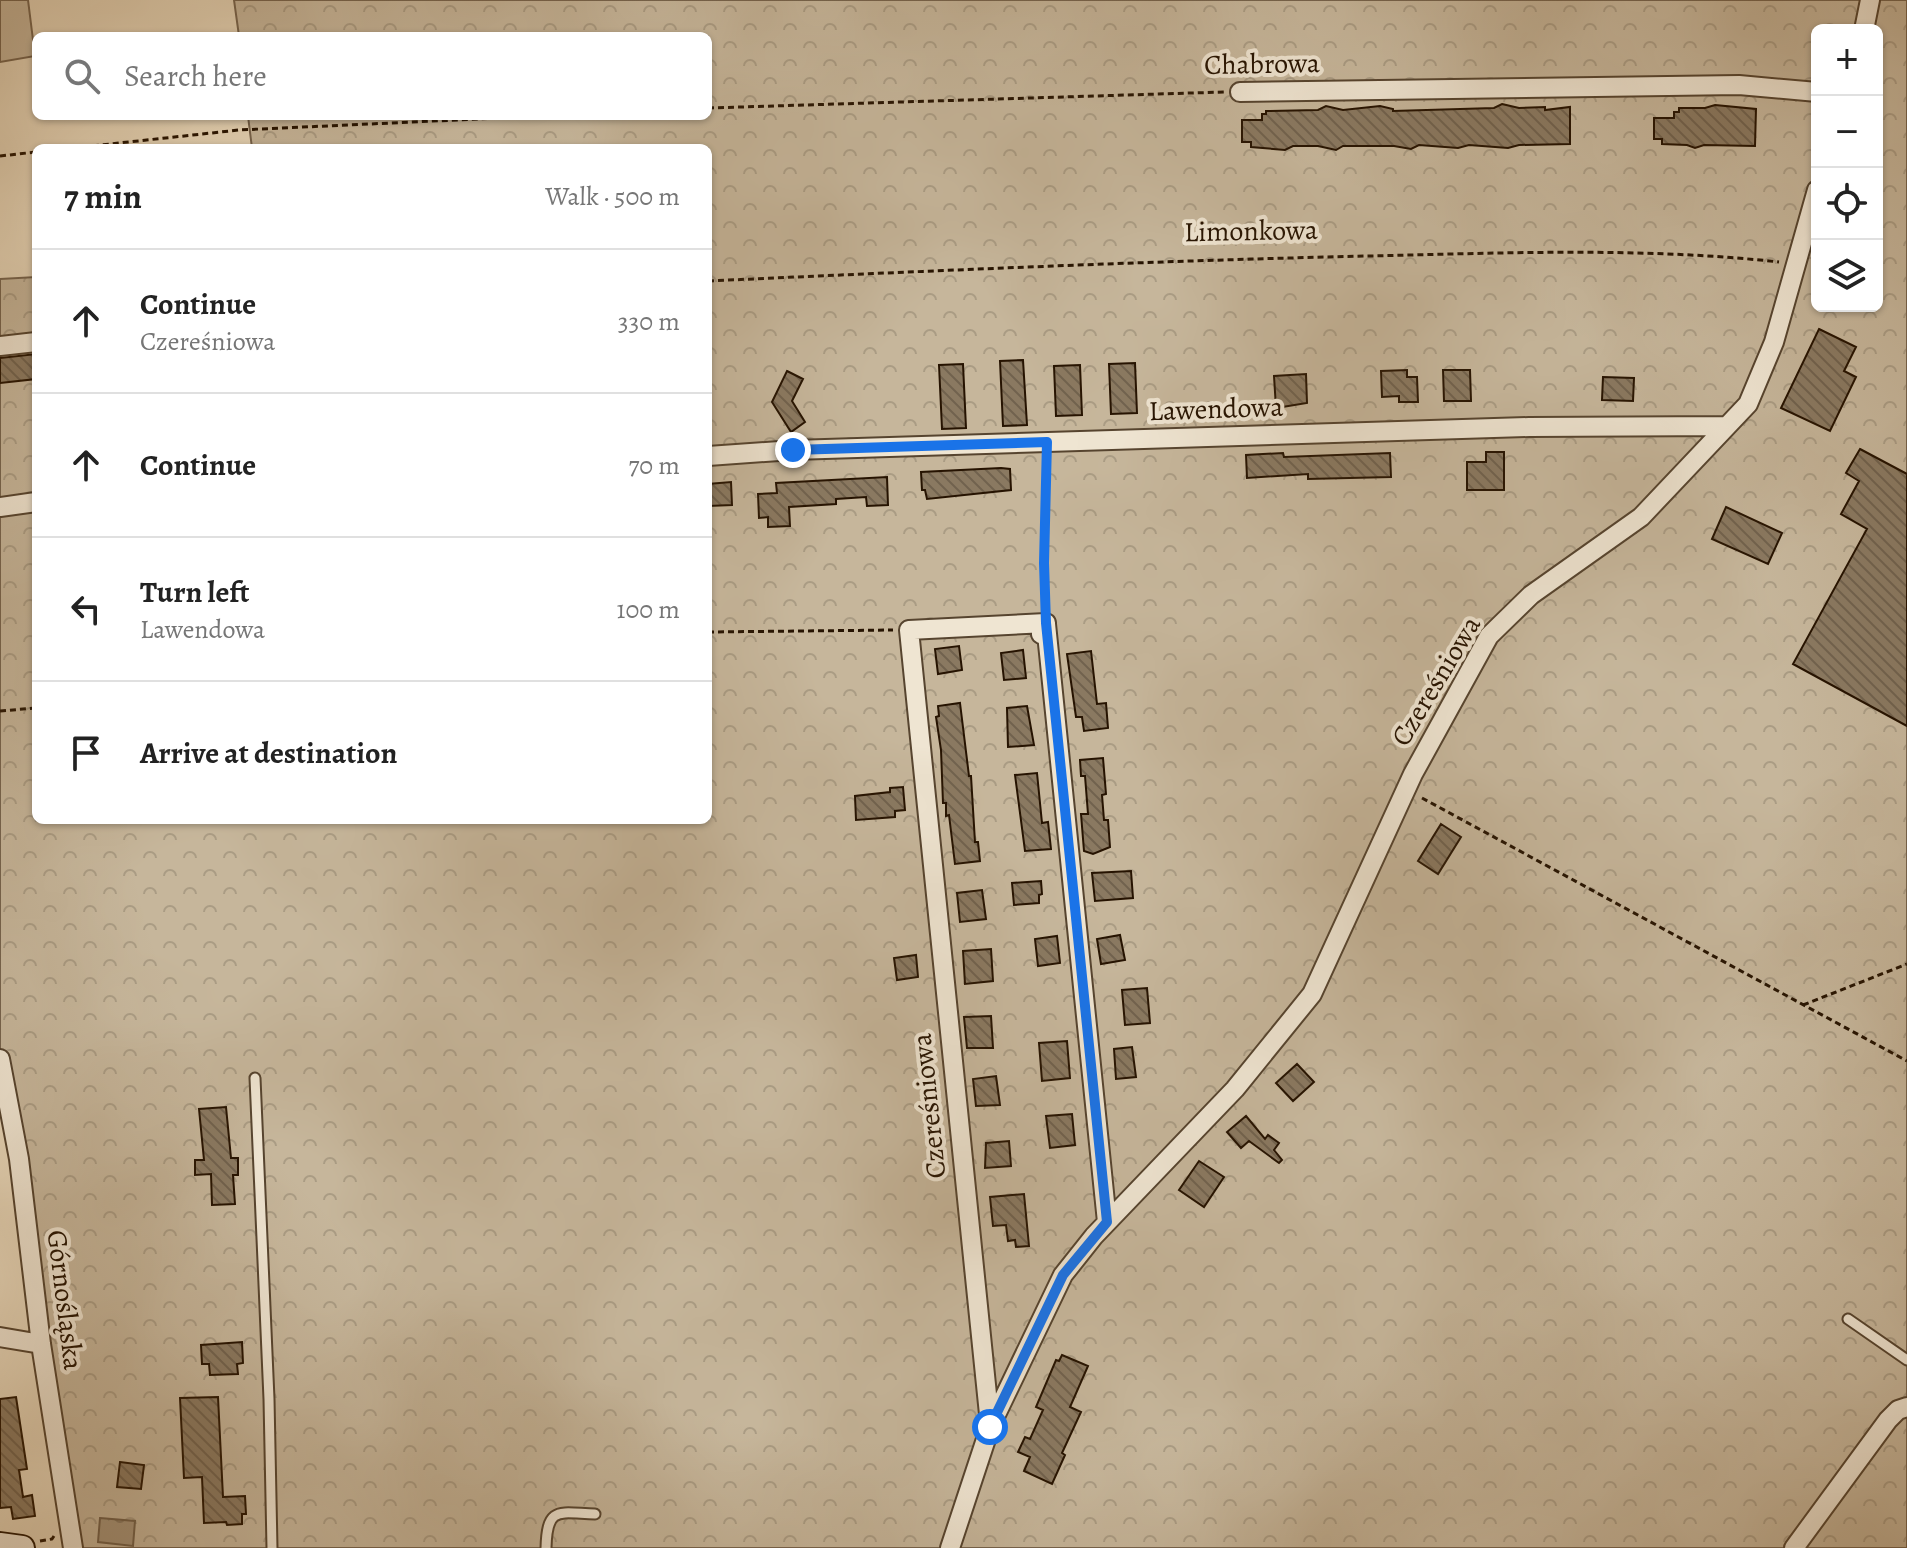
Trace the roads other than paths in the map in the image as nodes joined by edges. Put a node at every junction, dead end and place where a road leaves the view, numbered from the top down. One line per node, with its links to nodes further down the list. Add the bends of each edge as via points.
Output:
1 (1870, 0): 2 (street)
2 (1865, 24)
3 (1811, 91): 4 (street, Chabrowa, via 1739,85)
4 (1240, 92)
5 (1811, 209): 8 (street, Czereśniowa, via 1774,342 1748,404)
6 (32, 342): 7 (street)
7 (0, 346)
8 (1727, 426): 9 (street, Lawendowa, via 1529,427); 14 (street, Czereśniowa, via 1641,517 1531,595 1489,636 1406,789 1312,994 1235,1089)
9 (712, 456)
10 (32, 503): 11 (street)
11 (0, 507)
12 (0, 1059): 17 (street, Górnośląska, via 19,1159)
13 (255, 1078): 25 (lane)
14 (1107, 1222): 20 (street, Czereśniowa, via 1063,1275); 20 (street, Czereśniowa, via 1043,629 909,630)
15 (1848, 1319): 18 (lane)
16 (0, 1337): 17 (street)
17 (41, 1344): 24 (street, Górnośląska)
18 (1907, 1360)
19 (1907, 1407): 28 (street, via 1888,1420)
20 (990, 1427): 27 (street, Czereśniowa)
21 (595, 1514): 26 (lane, via 554,1516 547,1527)
22 (0, 1545): 23 (street)
23 (22, 1548)
24 (73, 1548)
25 (272, 1548)
26 (546, 1548)
27 (950, 1548)
28 (1794, 1548)

